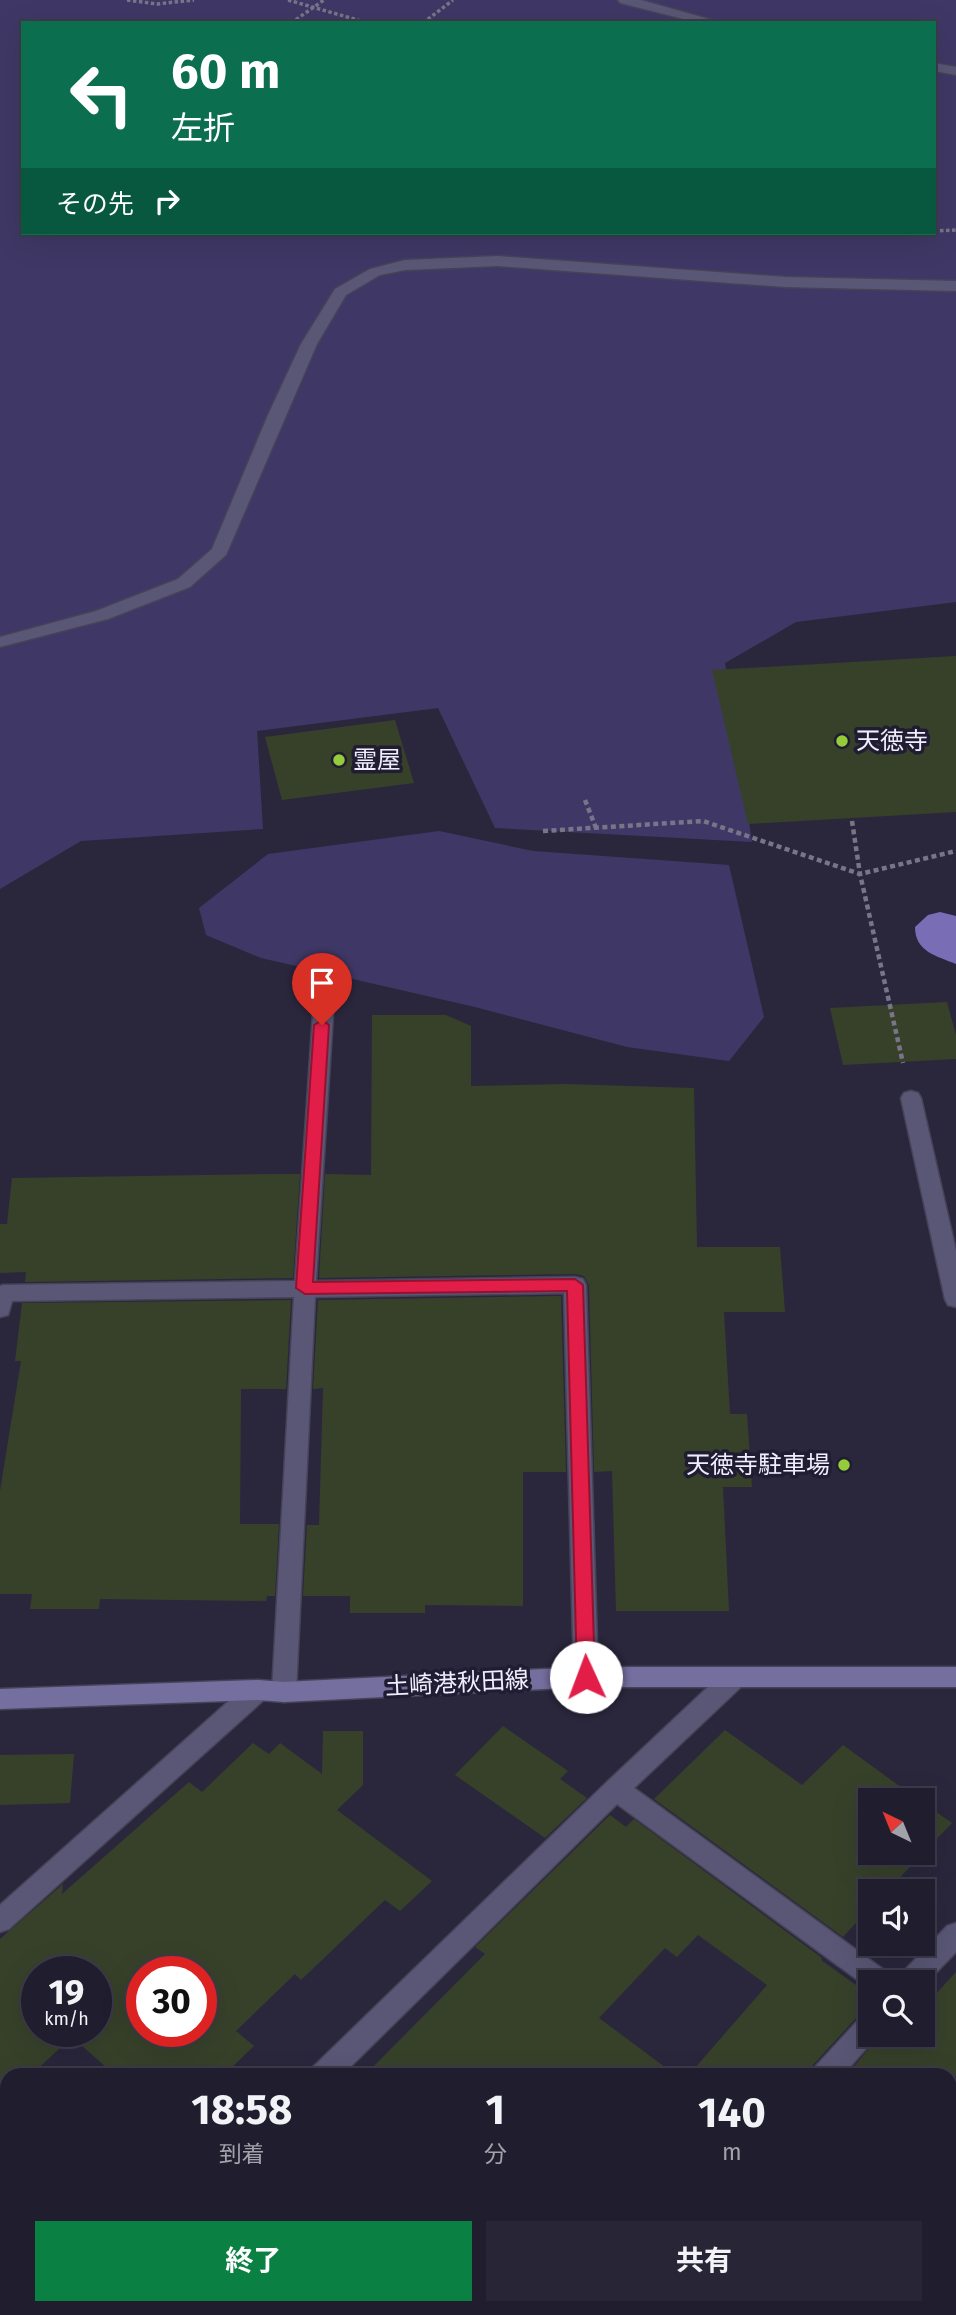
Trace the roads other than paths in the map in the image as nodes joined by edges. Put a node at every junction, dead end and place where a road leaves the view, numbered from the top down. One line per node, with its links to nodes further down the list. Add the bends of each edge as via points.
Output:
1 (625, 0): 2 (street)
2 (708, 21)
3 (936, 67): 4 (street)
4 (956, 71)
5 (956, 286): 6 (street, via 786,282 498,261 405,265 375,272 340,292 309,344 220,551 184,583 102,615)
6 (0, 642)
7 (324, 999): 9 (street)
8 (911, 1098): 10 (street)
9 (305, 1288): 11 (street, via 3,1293); 12 (street, via 575,1285); 16 (street)
10 (956, 1299)
11 (0, 1309)
12 (586, 1677): 14 (main road, 土崎港秋田線); 16 (main road, 土崎港秋田線)
13 (956, 1677): 14 (main road, 土崎港秋田線)
14 (734, 1678): 18 (street)
15 (258, 1690): 16 (main road, 土崎港秋田線); 17 (main road, 土崎港秋田線); 19 (street)
16 (284, 1692)
17 (0, 1699)
18 (616, 1789): 21 (street); 24 (street)
19 (0, 1921)
20 (956, 1934): 22 (street)
21 (865, 1970)
22 (921, 1970)
23 (858, 2038): 25 (street)
24 (330, 2068)
25 (831, 2068)

